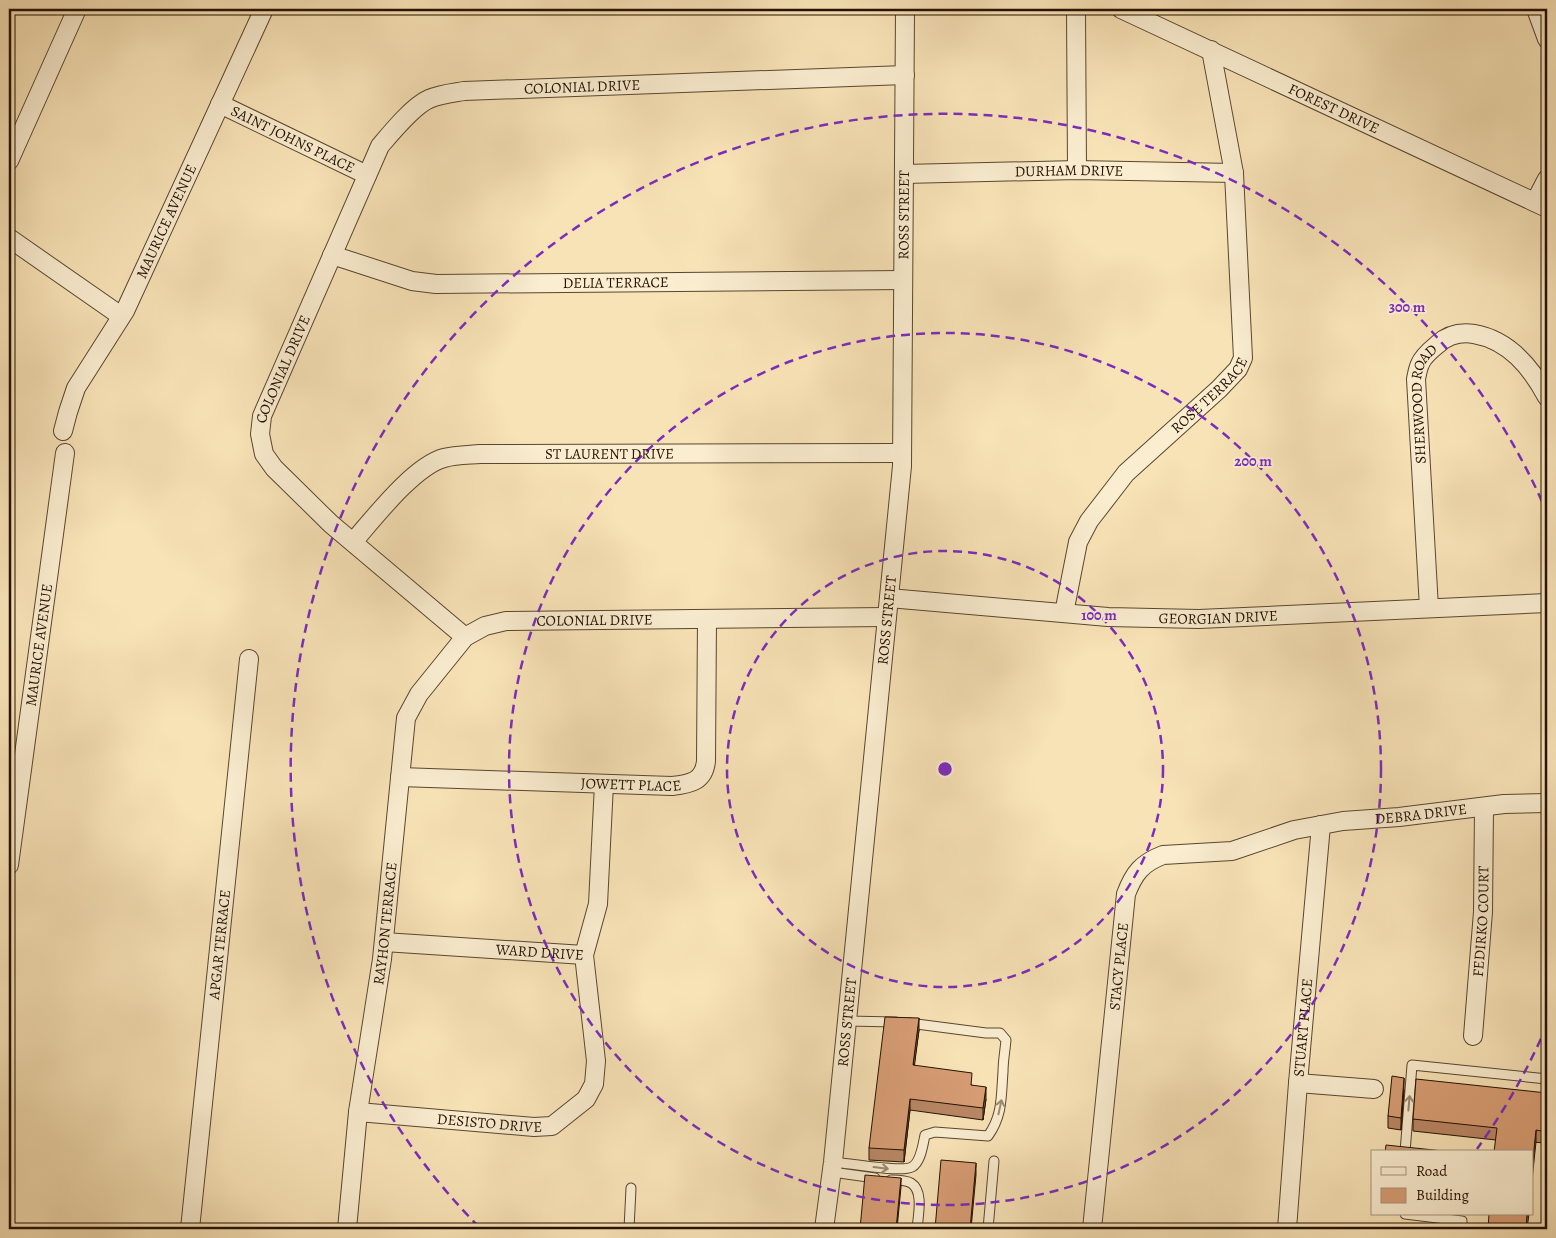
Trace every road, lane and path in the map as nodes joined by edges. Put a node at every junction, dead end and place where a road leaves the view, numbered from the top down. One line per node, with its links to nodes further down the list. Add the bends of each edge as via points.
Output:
1 (77, 9): 11 (street)
2 (264, 9): 10 (street, MAURICE AVENUE)
3 (905, 9): 9 (street, ROSS STREET)
4 (1076, 9): 12 (street)
5 (1122, 9): 8 (street, FOREST DRIVE)
6 (1536, 9): 7 (street)
7 (1547, 39)
8 (1211, 50): 13 (street, ROSE TERRACE); 17 (street, FOREST DRIVE)
9 (905, 75): 14 (street, ROSS STREET); 15 (street, COLONIAL DRIVE, via 444,94 427,100 401,122 380,146)
10 (220, 104): 15 (street, SAINT JOHNS PLACE); 21 (street, MAURICE AVENUE)
11 (9, 161)
12 (1077, 170): 13 (street, DURHAM DRIVE); 14 (street, DURHAM DRIVE)
13 (1234, 173): 30 (street, ROSE TERRACE, via 1243,358 1238,369 1219,389 1126,474 1089,521 1078,542)
14 (904, 174): 20 (street, ROSS STREET)
15 (367, 175): 19 (street, COLONIAL DRIVE)
16 (1547, 179): 17 (street)
17 (1541, 205)
18 (9, 238): 21 (street)
19 (332, 255): 20 (street, DELIA TERRACE, via 412,280 436,284); 26 (street, COLONIAL DRIVE, via 262,416 260,434 264,454 274,468)
20 (903, 280): 25 (street, ROSS STREET)
21 (121, 316): 23 (street, MAURICE AVENUE, via 76,388)
22 (1547, 397): 29 (street, SHERWOOD ROAD, via 1538,379 1519,357 1488,336 1453,335 1427,354 1420,364 1416,379)
23 (63, 431)
24 (65, 453): 37 (street, MAURICE AVENUE)
25 (902, 454): 26 (street, ST LAURENT DRIVE, via 480,454 444,458 426,467 404,486); 27 (street, ROSS STREET)
26 (353, 542): 33 (street, COLONIAL DRIVE)
27 (889, 598): 30 (street, GEORGIAN DRIVE); 31 (street, ROSS STREET)
28 (1547, 603): 29 (street, GEORGIAN DRIVE)
29 (1429, 608): 30 (street, GEORGIAN DRIVE, via 1200,619)
30 (1064, 613)
31 (887, 617): 32 (street, COLONIAL DRIVE); 45 (street, ROSS STREET)
32 (707, 619): 33 (street, COLONIAL DRIVE, via 506,621 484,626); 36 (street, JOWETT PLACE, via 705,771 686,785)
33 (465, 637): 35 (street, RAYHON TERRACE, via 419,694 406,718)
34 (249, 659): 56 (street, APGAR TERRACE)
35 (400, 777): 36 (street, JOWETT PLACE); 43 (street, RAYHON TERRACE)
36 (604, 784): 44 (street, WARD DRIVE, via 598,904)
37 (14, 793): 42 (street, MAURICE AVENUE)
38 (1547, 803): 39 (street, DEBRA DRIVE)
39 (1484, 807): 40 (street, DEBRA DRIVE); 46 (street, FEDIRKO COURT, via 1483,912)
40 (1321, 825): 41 (street, DEBRA DRIVE); 48 (street, STUART PLACE)
41 (1294, 830): 62 (street, STACY PLACE, via 1232,851 1163,855 1141,867 1131,880 1126,894)
42 (9, 864)
43 (384, 942): 44 (street, WARD DRIVE); 50 (street, RAYHON TERRACE)
44 (584, 955): 50 (street, DESISTO DRIVE, via 596,1061 594,1084 586,1100 552,1126)
45 (847, 1021): 53 (street, ROSS STREET); 53 (lane, one-way to 45, via 912,1168 918,1162 925,1135 935,1132 988,1136 1002,1104 1006,1040 1000,1033 910,1022)
46 (1472, 1036)
47 (1547, 1078): 51 (lane, one-way to 47, via 1412,1065)
48 (1298, 1083): 49 (street); 63 (street, STUART PLACE)
49 (1374, 1088)
50 (358, 1112): 57 (street, RAYHON TERRACE)
51 (1405, 1150)
52 (994, 1161): 61 (lane)
53 (832, 1167): 59 (street, ROSS STREET); 60 (lane, via 910,1182 919,1197)
54 (631, 1188): 58 (lane)
55 (1422, 1216): 64 (lane, via 1462,1221)
56 (190, 1229)
57 (347, 1229)
58 (629, 1229)
59 (824, 1229)
60 (917, 1229)
61 (988, 1229)
62 (1092, 1229)
63 (1288, 1229)
64 (1462, 1229)

